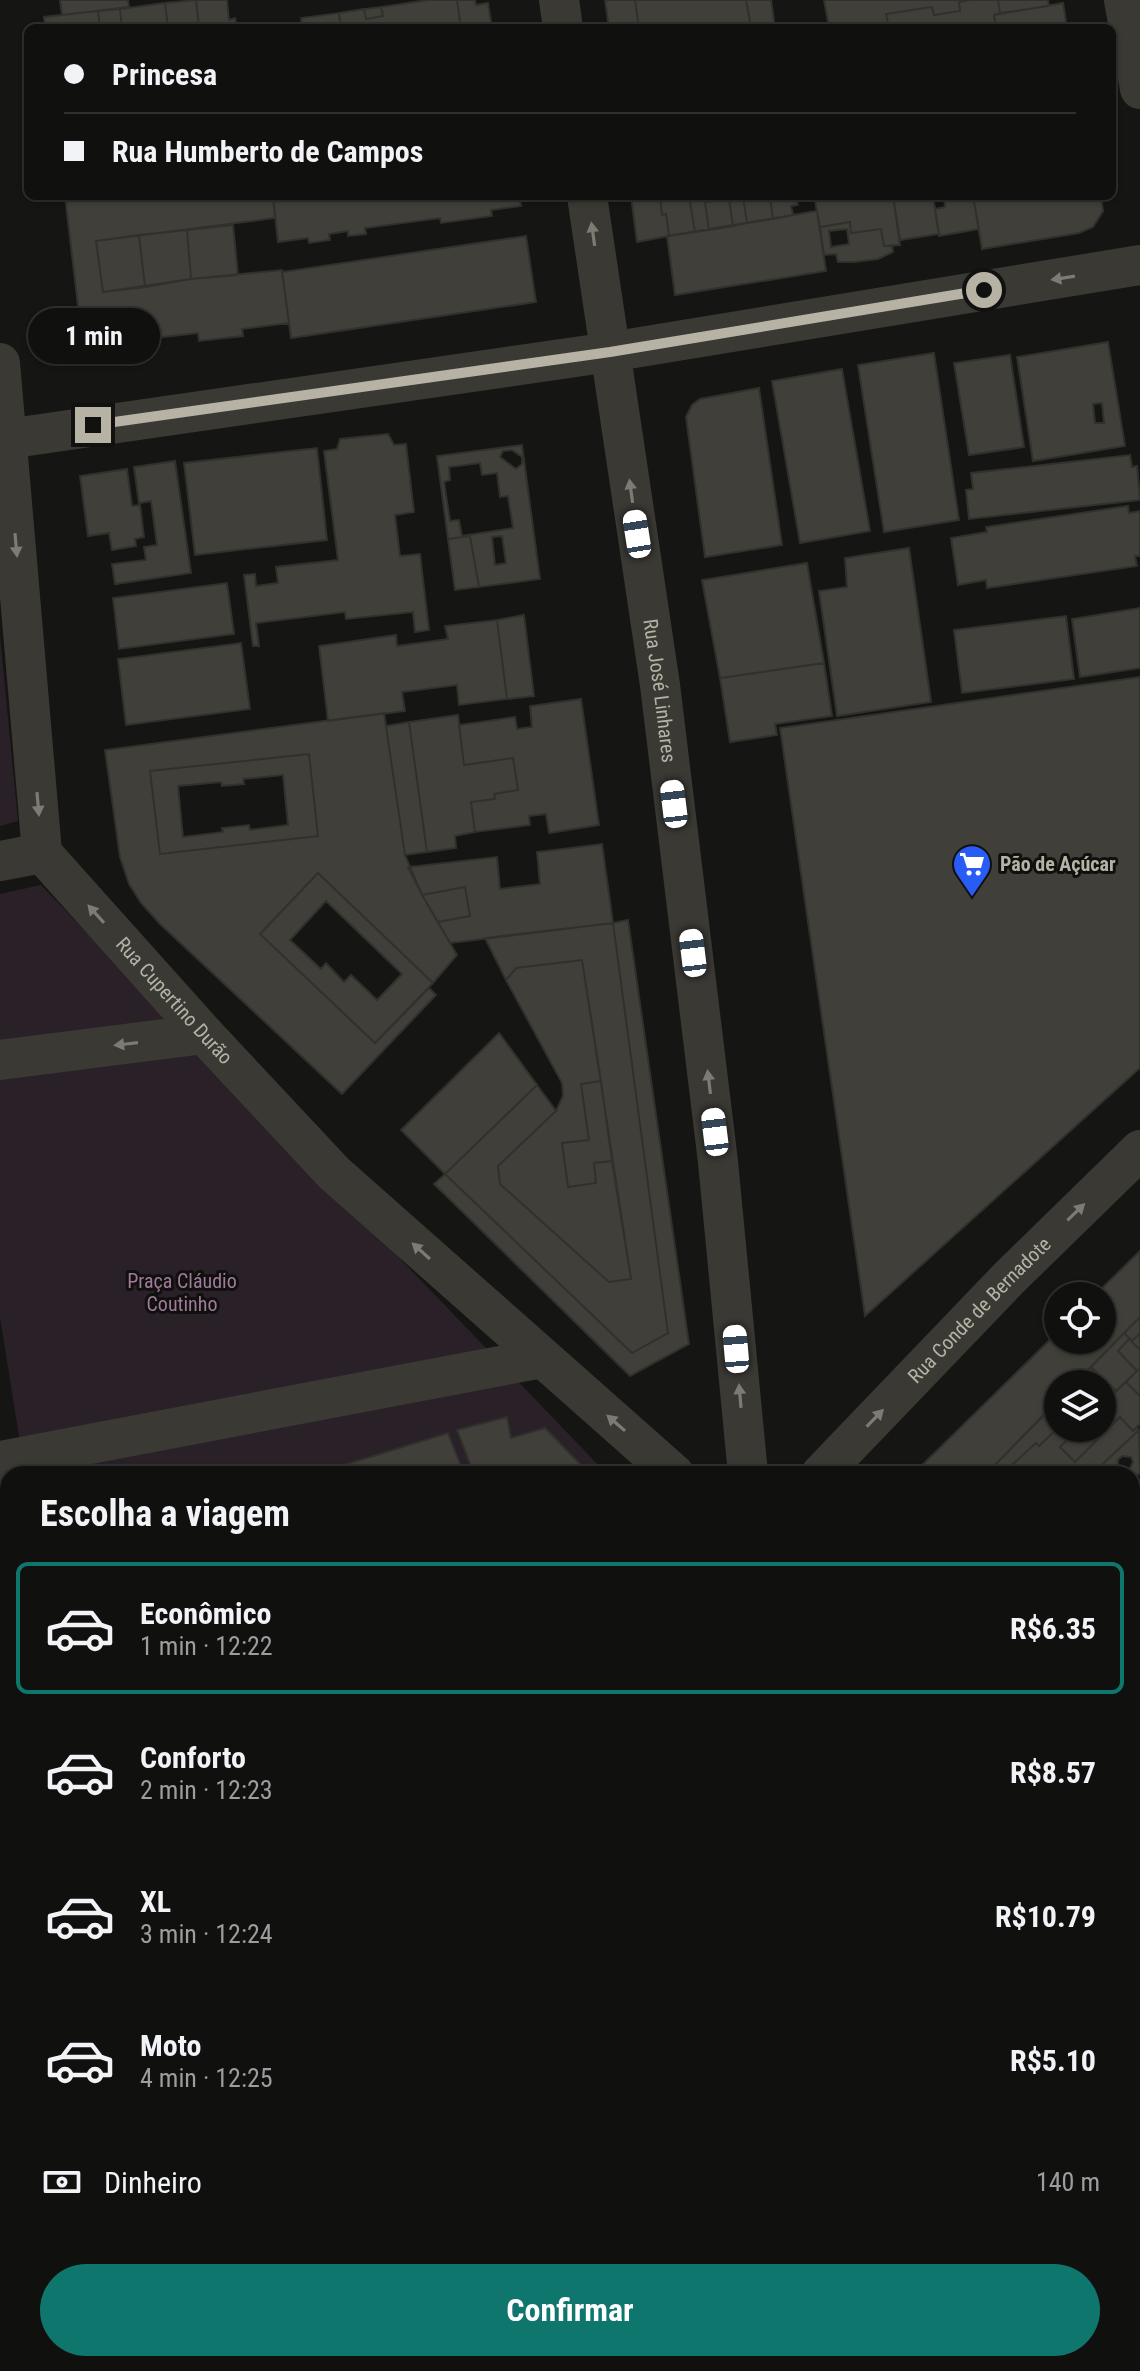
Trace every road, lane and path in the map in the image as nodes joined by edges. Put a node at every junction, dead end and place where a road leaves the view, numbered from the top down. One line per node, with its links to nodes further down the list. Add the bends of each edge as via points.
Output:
1 (559, 0): 3 (street)
2 (1124, 0): 4 (street)
3 (562, 24)
4 (1140, 89)
5 (588, 200): 7 (street, Rua José Linhares, one-way to 5)
6 (1140, 265): 7 (street, one-way to 7)
7 (610, 352): 9 (street); 18 (street, Rua José Linhares, one-way to 7, via 718,1162 660,685)
8 (0, 363): 9 (street)
9 (4, 440): 10 (street, one-way to 10)
10 (42, 853): 11 (street); 12 (street, Rua Cupertino Durão, one-way to 10)
11 (0, 861)
12 (204, 1034): 13 (street, one-way to 13); 15 (street, Rua Cupertino Durão, one-way to 12, via 334,1173)
13 (0, 1060)
14 (1140, 1150): 19 (street, Rua Conde de Bernadote, one-way to 14)
15 (542, 1358): 16 (street); 17 (street, Rua Cupertino Durão, one-way to 15)
16 (0, 1461)
17 (665, 1466)
18 (747, 1466)
19 (829, 1466)

